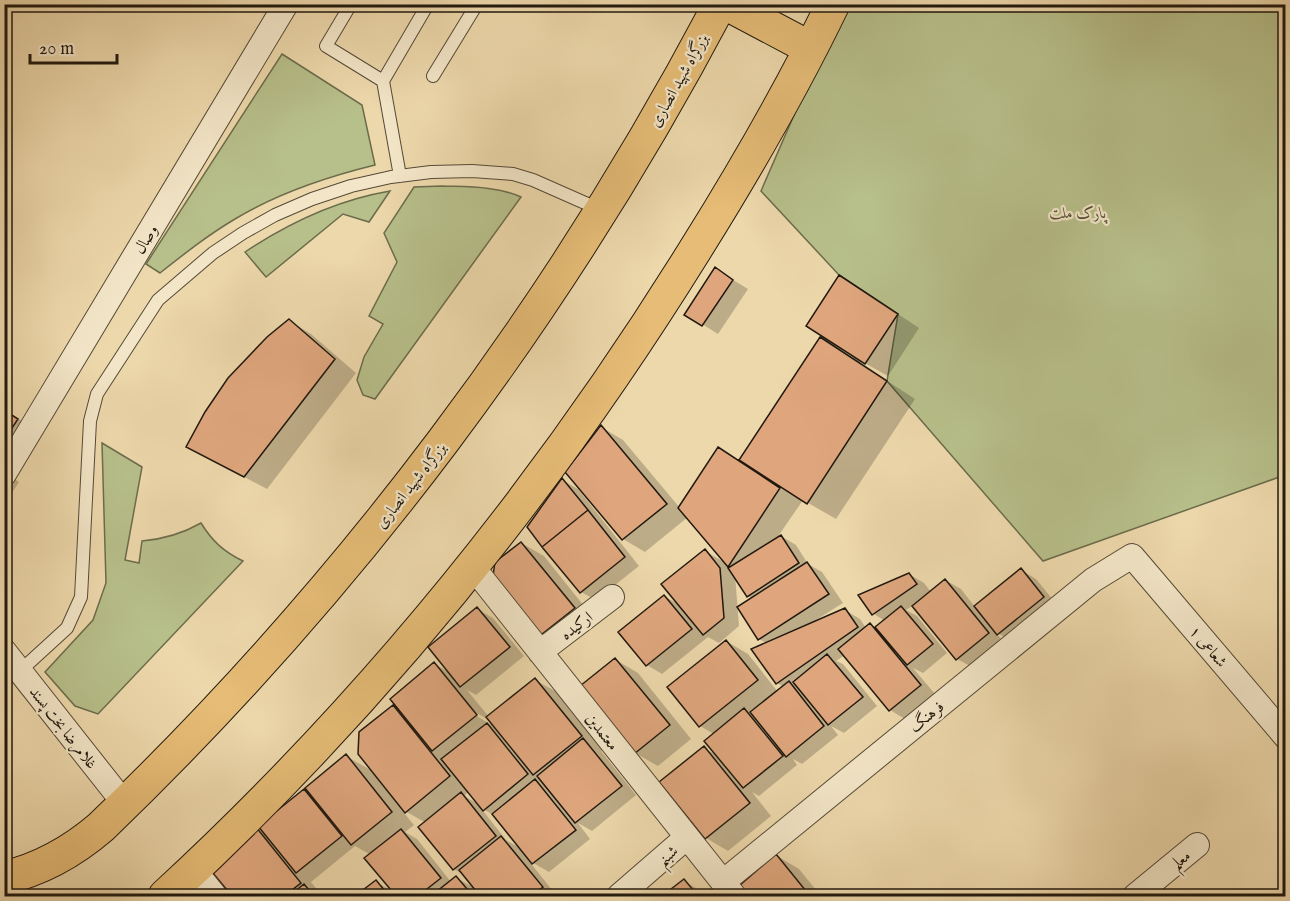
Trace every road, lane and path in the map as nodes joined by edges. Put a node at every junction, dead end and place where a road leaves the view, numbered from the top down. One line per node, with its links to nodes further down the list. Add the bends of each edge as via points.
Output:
1 (286, 4): 13 (street, وصال)
2 (351, 4): 10 (lane, via 326,46)
3 (428, 4): 10 (lane)
4 (477, 4): 9 (lane)
5 (720, 4): 12 (main road, بزرگراه شهید انصاری)
6 (727, 4): 8 (main road)
7 (833, 4): 8 (main road)
8 (810, 48): 15 (main road, via 742,173 650,321 563,447)
9 (433, 76)
10 (383, 81): 11 (lane)
11 (400, 176): 12 (lane, via 472,171 513,174); 19 (lane, via 351,186 275,215 213,253 158,300 97,394 90,421 81,597 67,628)
12 (602, 211): 21 (main road, بزرگراه شهید انصاری, via 500,364 361,547 261,663)
13 (4, 474)
14 (1132, 556): 20 (street, شعاعی ۱); 26 (street, فرهنگ, via 1093,580)
15 (472, 566): 18 (street, معتمدین); 24 (main road, via 350,710)
16 (612, 597): 18 (street, ارکیده)
17 (4, 651): 19 (street, غلامرضا بخت پسند)
18 (540, 652): 22 (street, معتمدین)
19 (20, 671): 21 (street, غلامرضا بخت پسند)
20 (1286, 736)
21 (124, 803): 25 (main road, بزرگراه شهید انصاری, via 69,852)
22 (687, 837): 26 (street, معتمدین); 29 (street, شبنم)
23 (1197, 845): 30 (street, معلم)
24 (194, 870): 27 (main road); 28 (street)
25 (4, 878)
26 (729, 889)
27 (165, 897)
28 (215, 897)
29 (619, 897)
30 (1136, 897)

